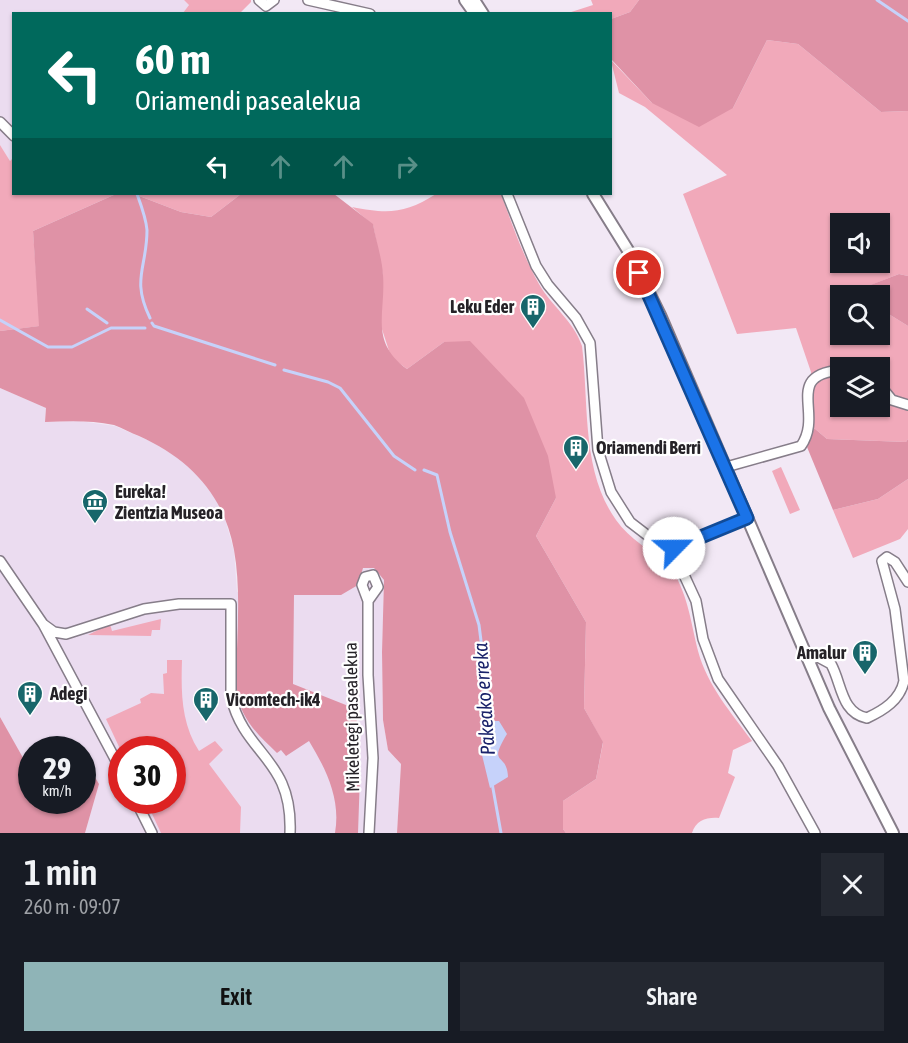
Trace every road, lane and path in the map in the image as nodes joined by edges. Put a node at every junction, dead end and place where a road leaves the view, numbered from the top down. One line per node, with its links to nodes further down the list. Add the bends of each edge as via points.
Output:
1 (259, 0): 2 (street, via 266,6)
2 (274, 0)
3 (308, 0): 4 (street)
4 (325, 6): 5 (street)
5 (359, 12)
6 (0, 122): 7 (street)
7 (12, 134)
8 (507, 195): 17 (street, via 536,266 590,343 598,450 610,492 630,522)
9 (594, 195): 11 (street)
10 (602, 195): 11 (street, via 617,219)
11 (629, 252): 15 (street)
12 (830, 371): 15 (street, via 821,372 809,382 810,428 801,446)
13 (890, 398): 14 (street)
14 (908, 405)
15 (726, 467): 16 (street)
16 (747, 518): 17 (street); 22 (street)
17 (669, 552): 28 (street, via 690,585 705,647 718,679 778,766)
18 (0, 561): 21 (street)
19 (908, 582): 22 (street, via 895,562 887,557 882,561 896,609 904,681 901,693 890,704 867,718 859,716 842,696 831,664 818,657)
20 (368, 601): 27 (street, Mikeletegi pasealekua, via 373,758)
21 (43, 624): 23 (street); 26 (street, via 66,634 144,609 231,604 233,708 281,778 290,812)
22 (808, 660): 29 (street)
23 (108, 746)
24 (142, 814): 25 (street)
25 (152, 833)
26 (290, 833)
27 (369, 833)
28 (815, 833)
29 (893, 833)

